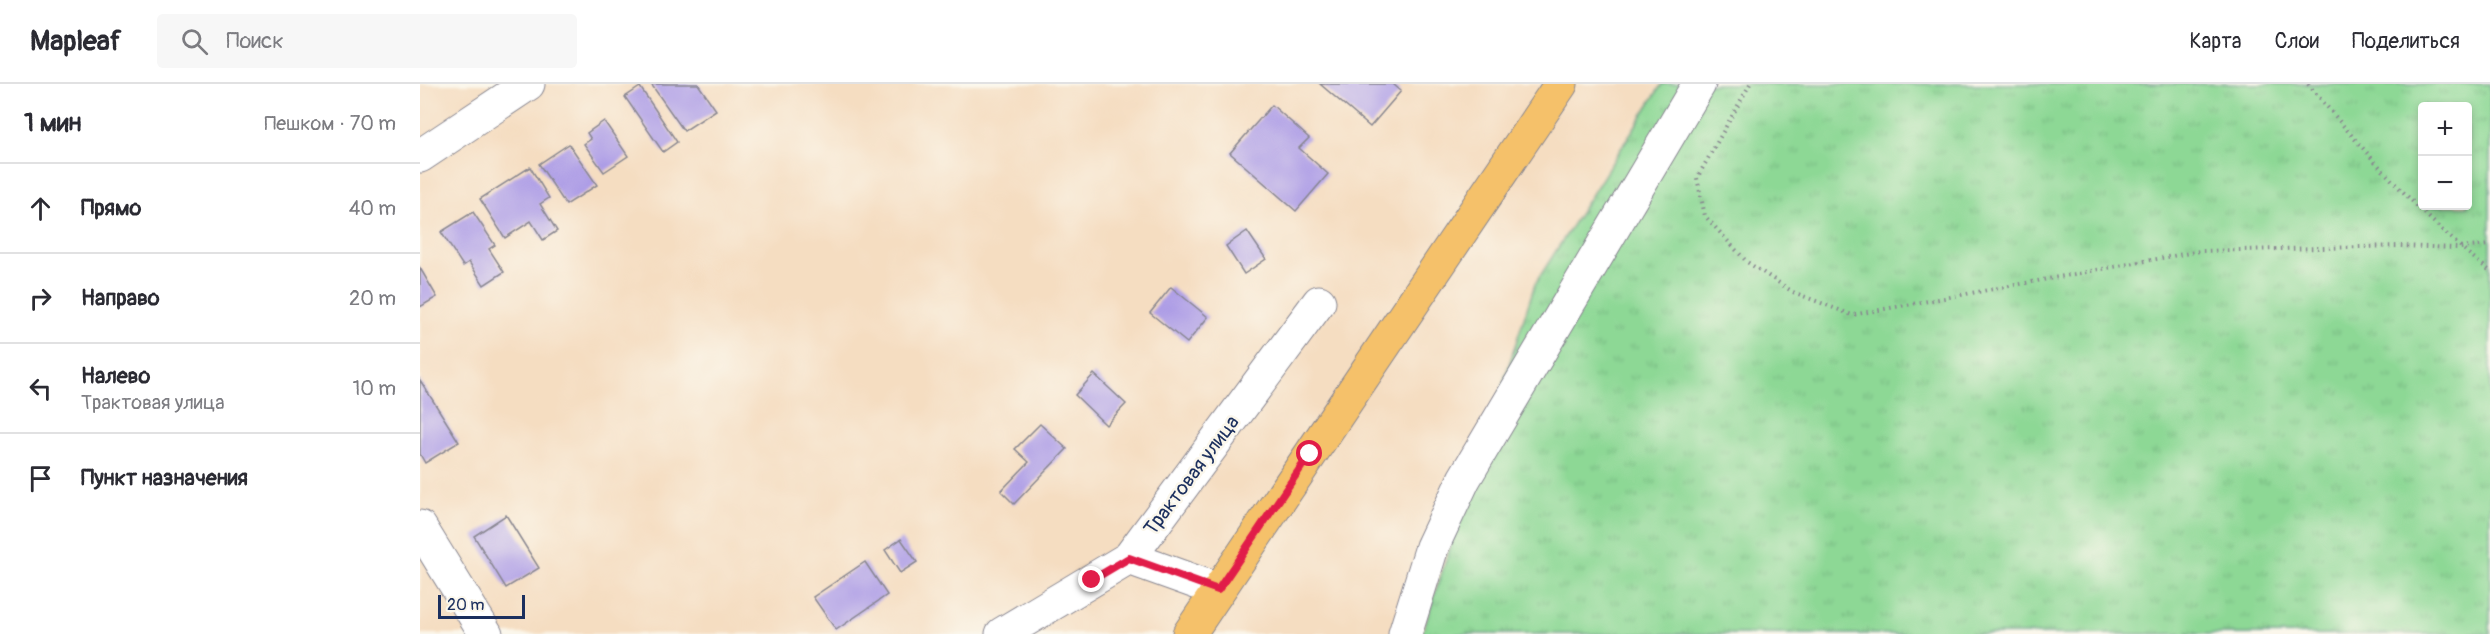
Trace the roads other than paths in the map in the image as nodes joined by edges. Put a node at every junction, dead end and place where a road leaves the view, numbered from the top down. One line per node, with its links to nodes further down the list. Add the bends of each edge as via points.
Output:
1 (528, 84): 4 (street)
2 (1561, 84): 8 (main road)
3 (1699, 84): 12 (street, via 1464,479 1432,547)
4 (420, 156)
5 (1319, 302): 7 (street, Трактовая улица)
6 (420, 526): 9 (street)
7 (1129, 558): 8 (street); 10 (street, Трактовая улица)
8 (1218, 590): 11 (main road)
9 (486, 634)
10 (1002, 634)
11 (1189, 634)
12 (1405, 634)

